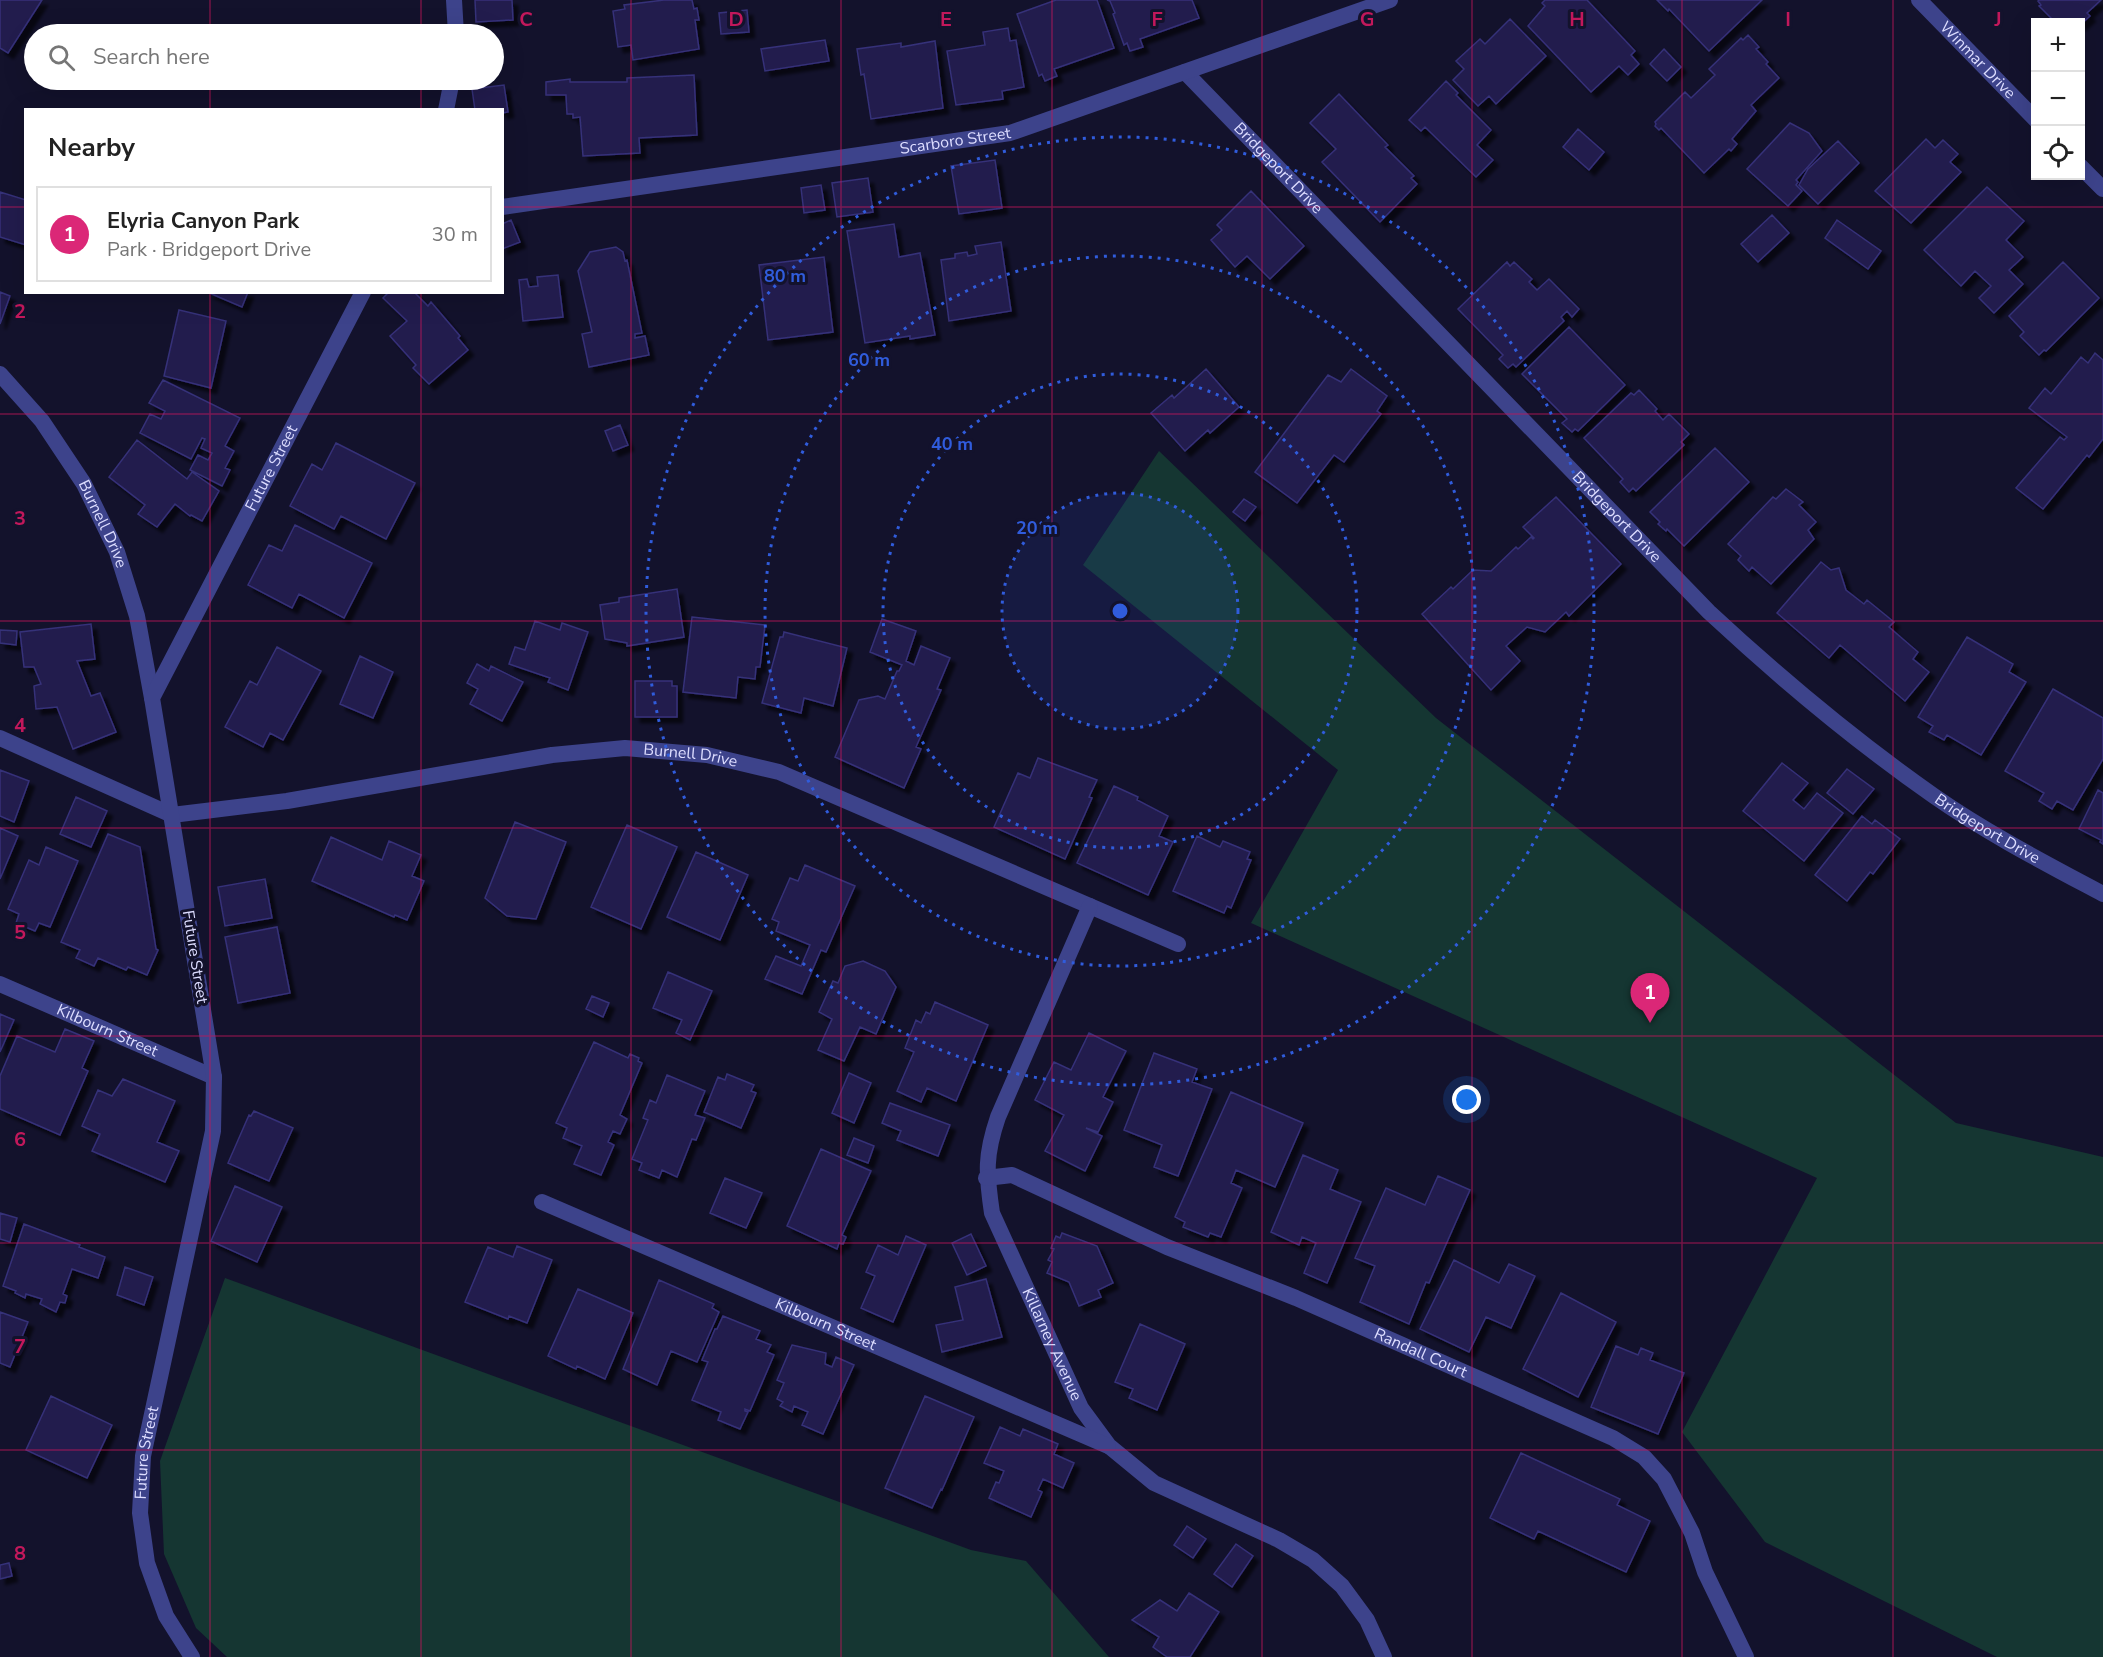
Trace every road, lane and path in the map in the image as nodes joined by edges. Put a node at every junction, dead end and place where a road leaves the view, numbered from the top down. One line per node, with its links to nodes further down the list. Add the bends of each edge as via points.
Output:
1 (454, 0): 4 (street)
2 (1390, 0): 5 (street, Scarboro Street)
3 (1920, 0): 8 (street, Winmar Drive)
4 (455, 24)
5 (1185, 72): 11 (street, Scarboro Street, via 1010,134); 17 (street, Bridgeport Drive, via 1709,612 1767,667 1935,797)
6 (450, 90): 7 (street)
7 (446, 108)
8 (2031, 115)
9 (2085, 171): 10 (street)
10 (2103, 189)
11 (504, 207)
12 (362, 294): 14 (street, Future Street)
13 (0, 374): 14 (street, Burnell Drive, via 42,421 84,484 117,552 137,615)
14 (152, 698): 16 (street, Future Street)
15 (0, 738): 16 (street)
16 (172, 815): 18 (street, Burnell Drive, via 287,801 552,755 625,748 707,755 779,772); 21 (street, Future Street)
17 (2103, 894)
18 (1090, 906): 19 (street, Burnell Drive); 22 (street, Killarney Avenue, via 998,1117 990,1142)
19 (1178, 944)
20 (0, 984): 21 (street, Kilbourn Street)
21 (214, 1077): 25 (street, Future Street, via 213,1131 143,1456 140,1513 147,1563 166,1616)
22 (986, 1178): 24 (street, Killarney Avenue, via 992,1212 1082,1408); 27 (street, Randall Court, via 1012,1175 1167,1247 1296,1298 1603,1434 1644,1457 1664,1479 1679,1505 1705,1572)
23 (542, 1202): 24 (street, Kilbourn Street)
24 (1109, 1446): 26 (street, Killarney Avenue, via 1154,1483 1279,1540 1313,1560 1342,1586 1367,1620)
25 (192, 1657)
26 (1384, 1657)
27 (1746, 1657)

